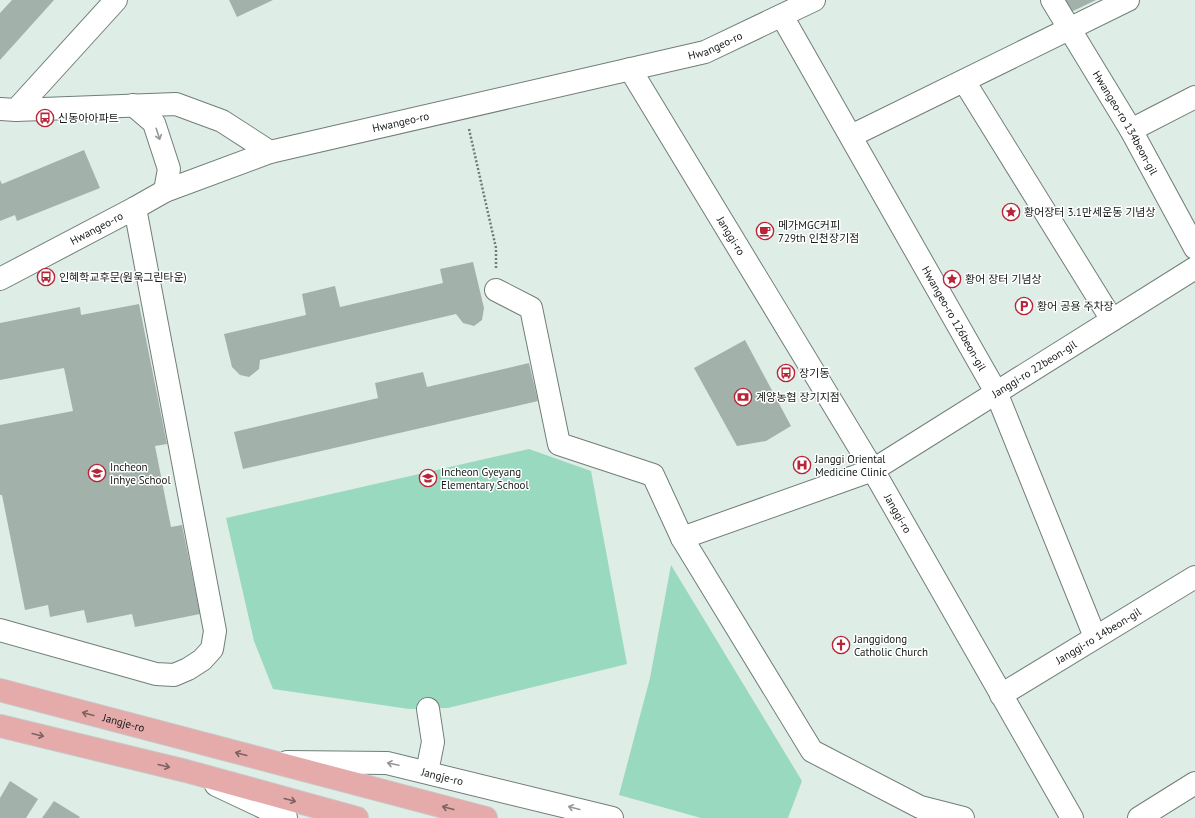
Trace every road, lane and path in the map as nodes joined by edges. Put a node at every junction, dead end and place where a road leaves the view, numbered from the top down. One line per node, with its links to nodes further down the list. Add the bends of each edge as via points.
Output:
1 (116, 0): 12 (street)
2 (814, 0): 5 (street, Hwangeo-ro)
3 (1052, 0): 6 (street, Hwangeo-ro 134beon-gil)
4 (1128, 0): 6 (street)
5 (782, 16): 7 (street, Hwangeo-ro, via 705,52); 14 (street, Hwangeo-ro 126beon-gil)
6 (1069, 29): 8 (street); 13 (street, Hwangeo-ro 134beon-gil)
7 (630, 70): 11 (street, Hwangeo-ro); 24 (street, Janggi-ro)
8 (964, 80): 14 (street); 22 (street)
9 (1195, 97): 13 (street)
10 (133, 105): 12 (street); 15 (street, via 176,104 222,121); 16 (street, one-way to 16, via 154,123 169,168)
11 (464, 108): 15 (street, Hwangeo-ro); 21 (path, via 496,248)
12 (8, 110)
13 (1131, 130): 18 (street, Hwangeo-ro 134beon-gil)
14 (851, 136): 23 (street, Hwangeo-ro 126beon-gil)
15 (270, 152): 16 (street, Hwangeo-ro)
16 (165, 191): 17 (street, Hwangeo-ro)
17 (135, 208): 20 (street, Hwangeo-ro); 27 (street, via 215,631 212,650 202,660 174,675 156,674)
18 (1195, 248)
19 (1195, 268): 22 (street, Janggi-ro 22beon-gil)
20 (0, 278)
21 (496, 290): 25 (street, via 531,308 559,444 653,475)
22 (1112, 320): 23 (street, Janggi-ro 22beon-gil)
23 (996, 392): 24 (street, Janggi-ro 22beon-gil); 28 (street, Hwangeo-ro 126beon-gil)
24 (873, 470): 25 (street, Janggi-ro 22beon-gil); 30 (street, Janggi-ro)
25 (682, 538): 41 (street, via 812,751 920,807)
26 (1195, 577): 28 (street, Janggi-ro 14beon-gil)
27 (0, 630)
28 (1095, 637): 30 (street, Janggi-ro 14beon-gil)
29 (0, 690): 33 (main road, Jangje-ro, one-way to 29)
30 (1001, 695): 42 (street, Janggi-ro)
31 (428, 709): 35 (street, via 432,742)
32 (0, 726): 34 (main road, one-way to 34)
33 (270, 762): 35 (street, Jangje-ro, one-way to 33, via 387,763); 39 (main road, Jangje-ro, one-way to 33)
34 (186, 771): 37 (street); 38 (main road, one-way to 38)
35 (427, 772): 40 (street, Jangje-ro, one-way to 35)
36 (1195, 783): 43 (street)
37 (286, 818)
38 (357, 818)
39 (486, 818)
40 (612, 818)
41 (963, 818)
42 (1072, 818)
43 (1139, 818)

